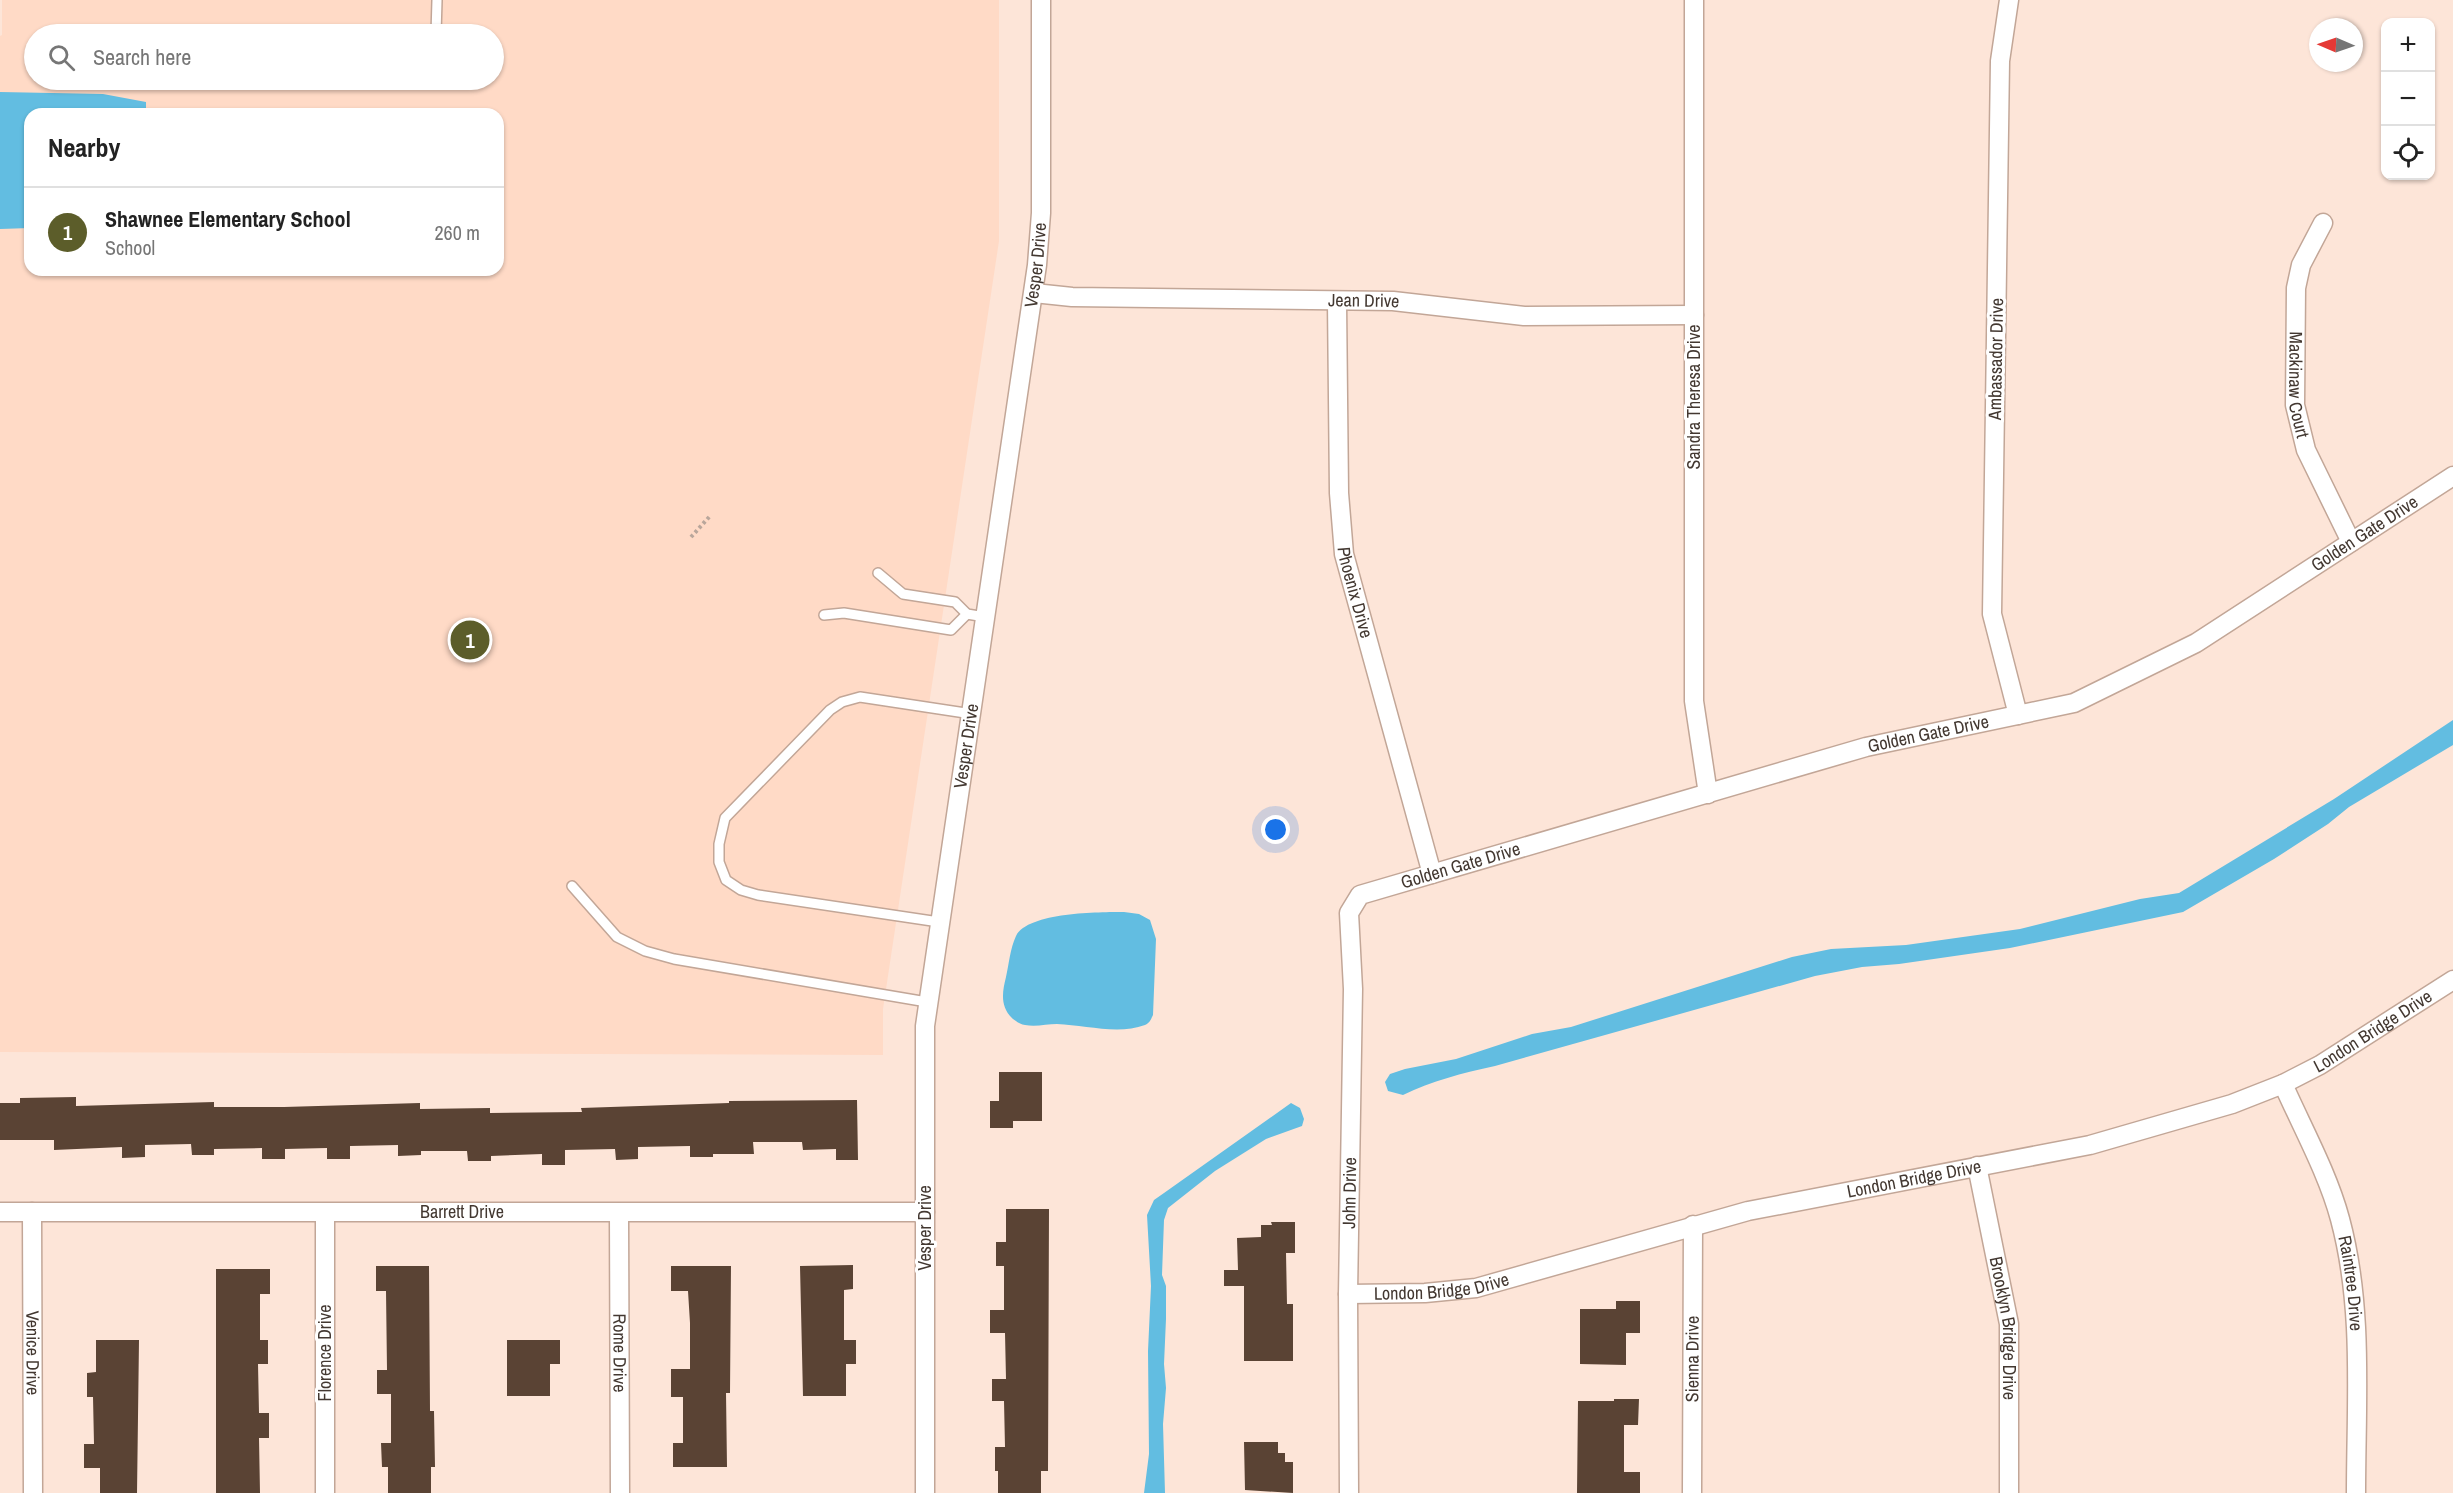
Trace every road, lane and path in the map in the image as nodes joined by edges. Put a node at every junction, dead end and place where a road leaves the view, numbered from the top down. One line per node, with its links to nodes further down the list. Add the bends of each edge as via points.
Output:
1 (437, 0): 5 (lane)
2 (1041, 0): 7 (street, Vesper Drive, via 1041,213)
3 (1694, 0): 9 (street, Sandra Theresa Drive)
4 (2009, 0): 19 (street, Ambassador Drive, via 2000,61 1992,614)
5 (436, 24)
6 (2323, 223): 13 (street, Mackinaw Court, via 2301,265 2296,288 2295,405 2306,450)
7 (1034, 293): 8 (street, Jean Drive); 17 (street, Vesper Drive)
8 (1337, 302): 9 (street, Jean Drive, via 1393,301 1524,316); 21 (street, Phoenix Drive, via 1339,493 1344,554)
9 (1694, 315): 20 (street, Sandra Theresa Drive, via 1694,701)
10 (2453, 476): 13 (street, Golden Gate Drive)
11 (711, 515): 12 (path)
12 (691, 537)
13 (2351, 542): 19 (street, Golden Gate Drive, via 2196,643 2074,703)
14 (878, 573): 15 (lane, via 903,594 955,602)
15 (967, 614): 16 (lane, via 951,630 844,613); 17 (lane)
16 (824, 615)
17 (985, 617): 18 (street, Vesper Drive)
18 (972, 714): 24 (street, Vesper Drive); 24 (lane, via 860,697 842,702 725,818 719,844 719,862 726,880 741,890)
19 (2018, 715): 20 (street, Golden Gate Drive, via 1866,747)
20 (1708, 794): 21 (street, Golden Gate Drive)
21 (1432, 874): 23 (street, Golden Gate Drive)
22 (572, 886): 26 (lane, via 617,937 645,951)
23 (1360, 895): 35 (street, John Drive, via 1349,913 1353,989)
24 (939, 921): 26 (street, Vesper Drive)
25 (2453, 980): 27 (street, London Bridge Drive, via 2320,1065)
26 (927, 1002): 31 (street, Vesper Drive)
27 (2283, 1084): 28 (street, London Bridge Drive, via 2232,1104 2090,1145); 43 (street, Raintree Drive, via 2340,1217 2349,1260 2356,1309)
28 (1977, 1166): 34 (street, London Bridge Drive); 42 (street, Brooklyn Bridge Drive, via 2009,1324)
29 (0, 1212): 30 (street, Barrett Drive)
30 (32, 1212): 32 (street, Barrett Drive); 36 (street, Venice Drive)
31 (925, 1212): 33 (street, Barrett Drive); 39 (street, Vesper Drive)
32 (325, 1213): 33 (street, Barrett Drive); 37 (street, Florence Drive)
33 (620, 1213): 38 (street, Rome Drive)
34 (1693, 1225): 35 (street, London Bridge Drive, via 1476,1288); 41 (street, Sienna Drive)
35 (1348, 1294): 40 (street, John Drive)
36 (33, 1493)
37 (325, 1493)
38 (620, 1493)
39 (925, 1493)
40 (1349, 1493)
41 (1692, 1493)
42 (2009, 1493)
43 (2356, 1493)

